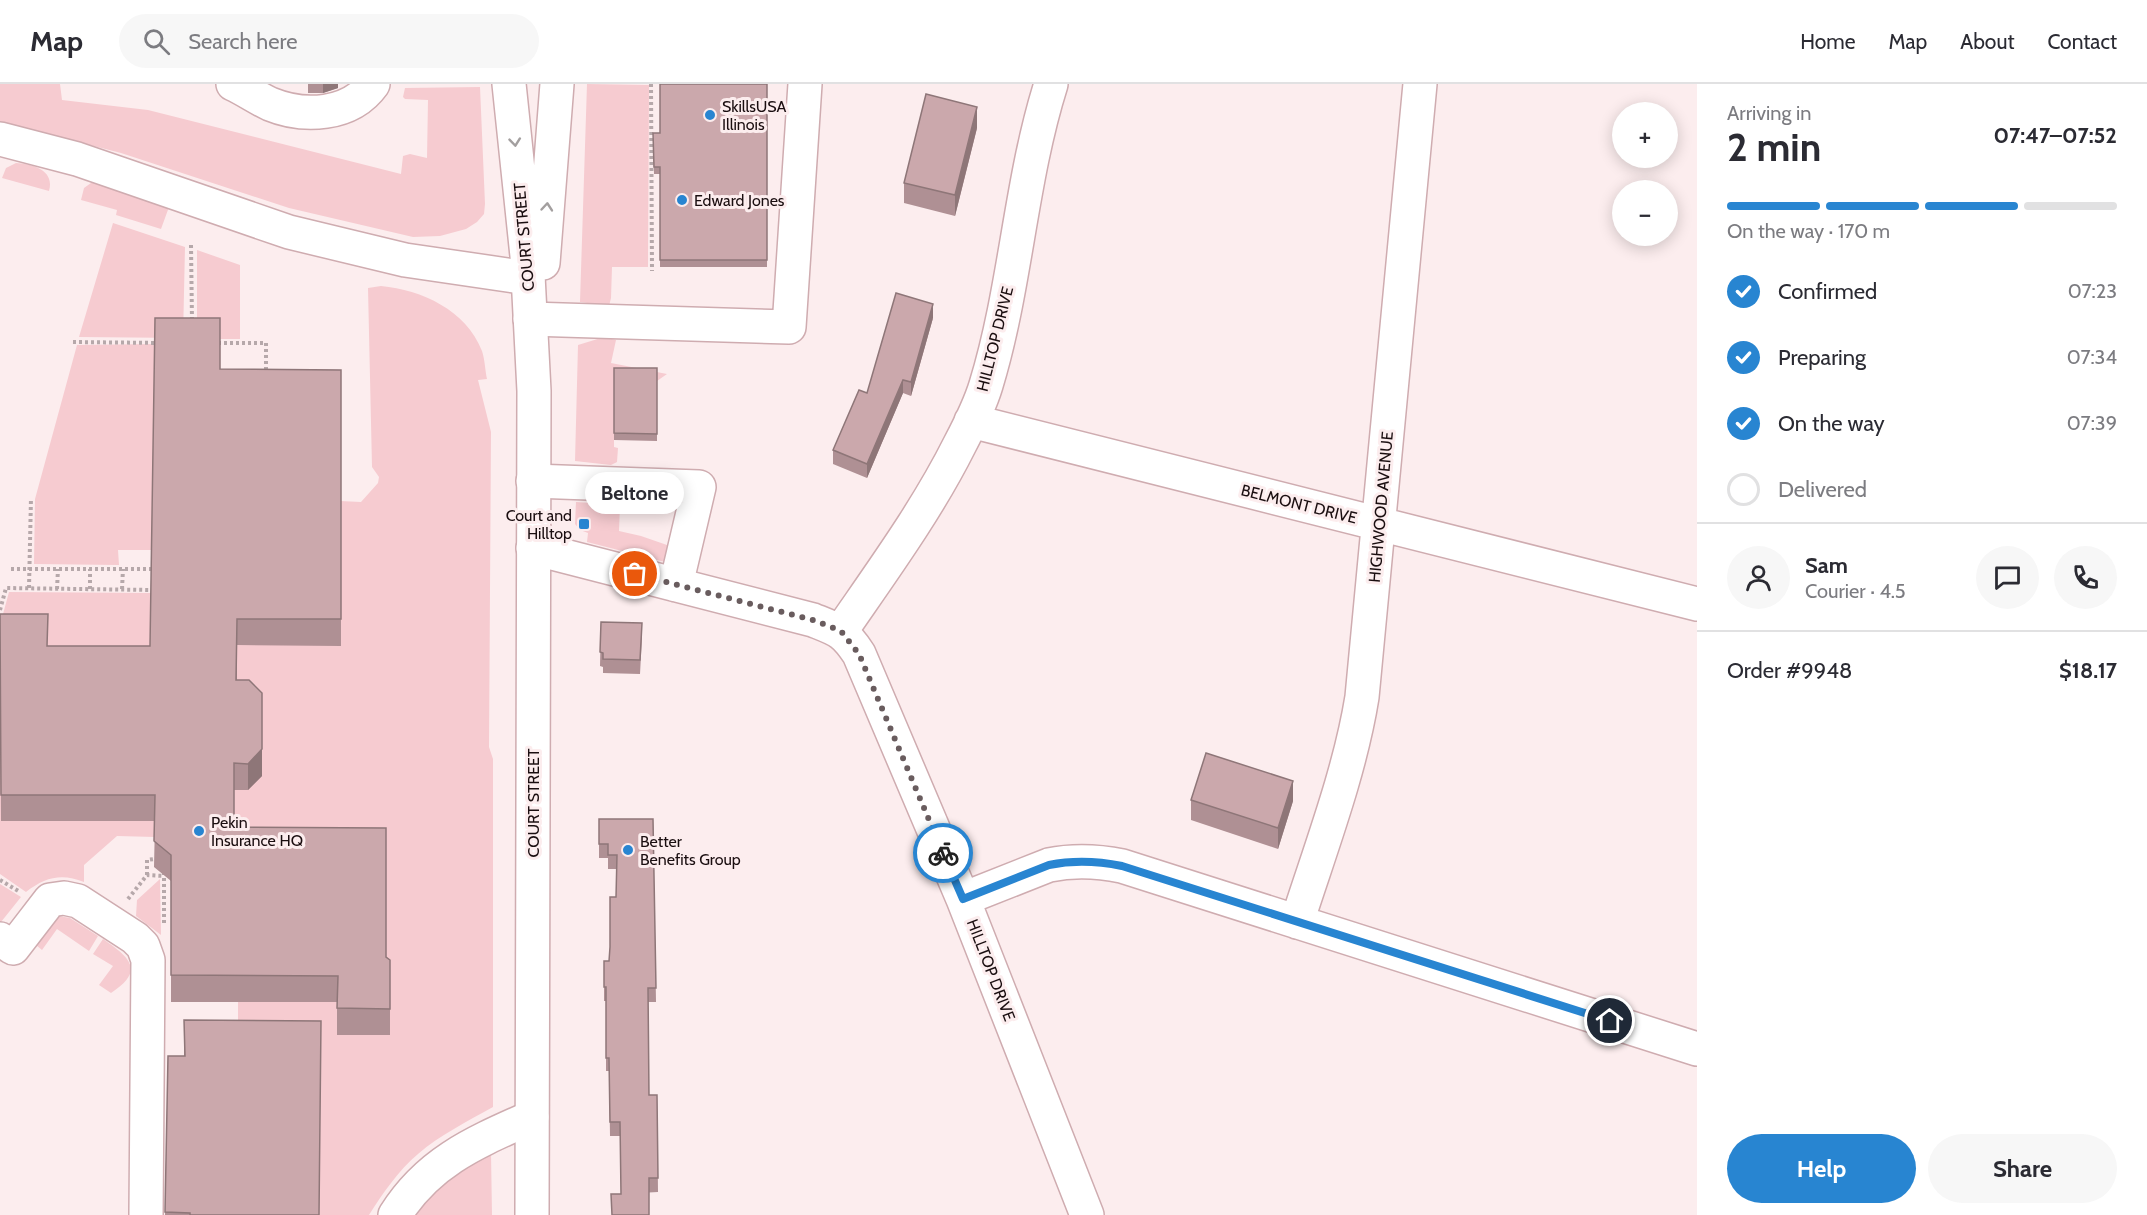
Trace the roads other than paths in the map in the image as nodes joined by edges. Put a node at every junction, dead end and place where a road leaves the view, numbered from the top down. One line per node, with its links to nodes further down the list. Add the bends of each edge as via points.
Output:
1 (233, 84): 2 (street, via 283,109 307,113 333,111 368,92)
2 (373, 84)
3 (509, 84): 9 (street, COURT STREET, one-way to 9)
4 (557, 84): 10 (street, COURT STREET, one-way to 4)
5 (804, 84): 10 (street, via 789,327)
6 (1052, 84): 11 (street, HILLTOP DRIVE, via 1041,118 992,363)
7 (1420, 84): 13 (street, HIGHWOOD AVENUE)
8 (0, 139): 9 (street, via 77,159 289,232 405,260)
9 (528, 278): 10 (street, COURT STREET)
10 (534, 319): 12 (street, COURT STREET)
11 (971, 421): 13 (street, BELMONT DRIVE); 17 (street, HILLTOP DRIVE, via 927,506)
12 (533, 481): 14 (street, COURT STREET); 15 (street, via 699,487)
13 (1379, 524): 16 (street, BELMONT DRIVE); 19 (street, HIGHWOOD AVENUE, via 1359,720)
14 (533, 548): 15 (street); 22 (street, COURT STREET)
15 (676, 585): 17 (street, via 813,620)
16 (1697, 604)
17 (841, 631): 18 (street, HILLTOP DRIVE, via 859,654)
18 (963, 899): 19 (street, via 1049,865 1099,862); 26 (street, HILLTOP DRIVE)
19 (1297, 922): 21 (street)
20 (0, 939): 23 (street, via 13,948 50,900 64,898 78,901 143,946 148,960)
21 (1697, 1049)
22 (532, 1117): 24 (street, via 477,1141 428,1174); 25 (street, COURT STREET)
23 (146, 1215)
24 (395, 1215)
25 (532, 1215)
26 (1087, 1215)

